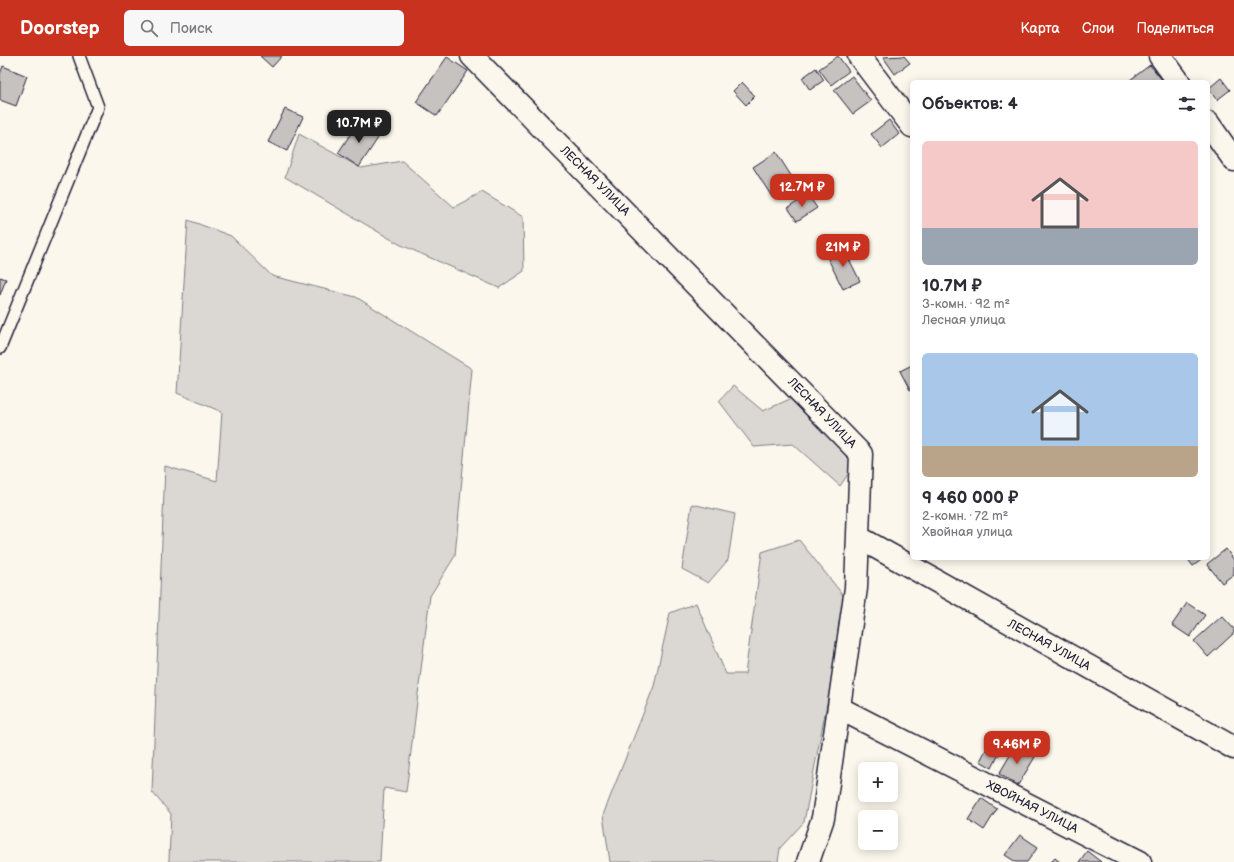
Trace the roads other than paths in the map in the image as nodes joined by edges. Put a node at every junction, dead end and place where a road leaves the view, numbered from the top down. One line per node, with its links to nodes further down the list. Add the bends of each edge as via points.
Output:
1 (79, 56): 9 (lane, via 98,107)
2 (472, 56): 10 (street, ЛЕСНАЯ УЛИЦА, via 861,454)
3 (859, 56): 6 (street)
4 (1160, 56): 5 (street)
5 (1178, 80)
6 (910, 123)
7 (1210, 126): 8 (street)
8 (1234, 160)
9 (0, 348)
10 (858, 537): 11 (street, via 856,588); 12 (street, ЛЕСНАЯ УЛИЦА)
11 (839, 708): 13 (street, via 823,818); 14 (street, ХВОЙНАЯ УЛИЦА)
12 (1234, 748)
13 (808, 862)
14 (1140, 862)

